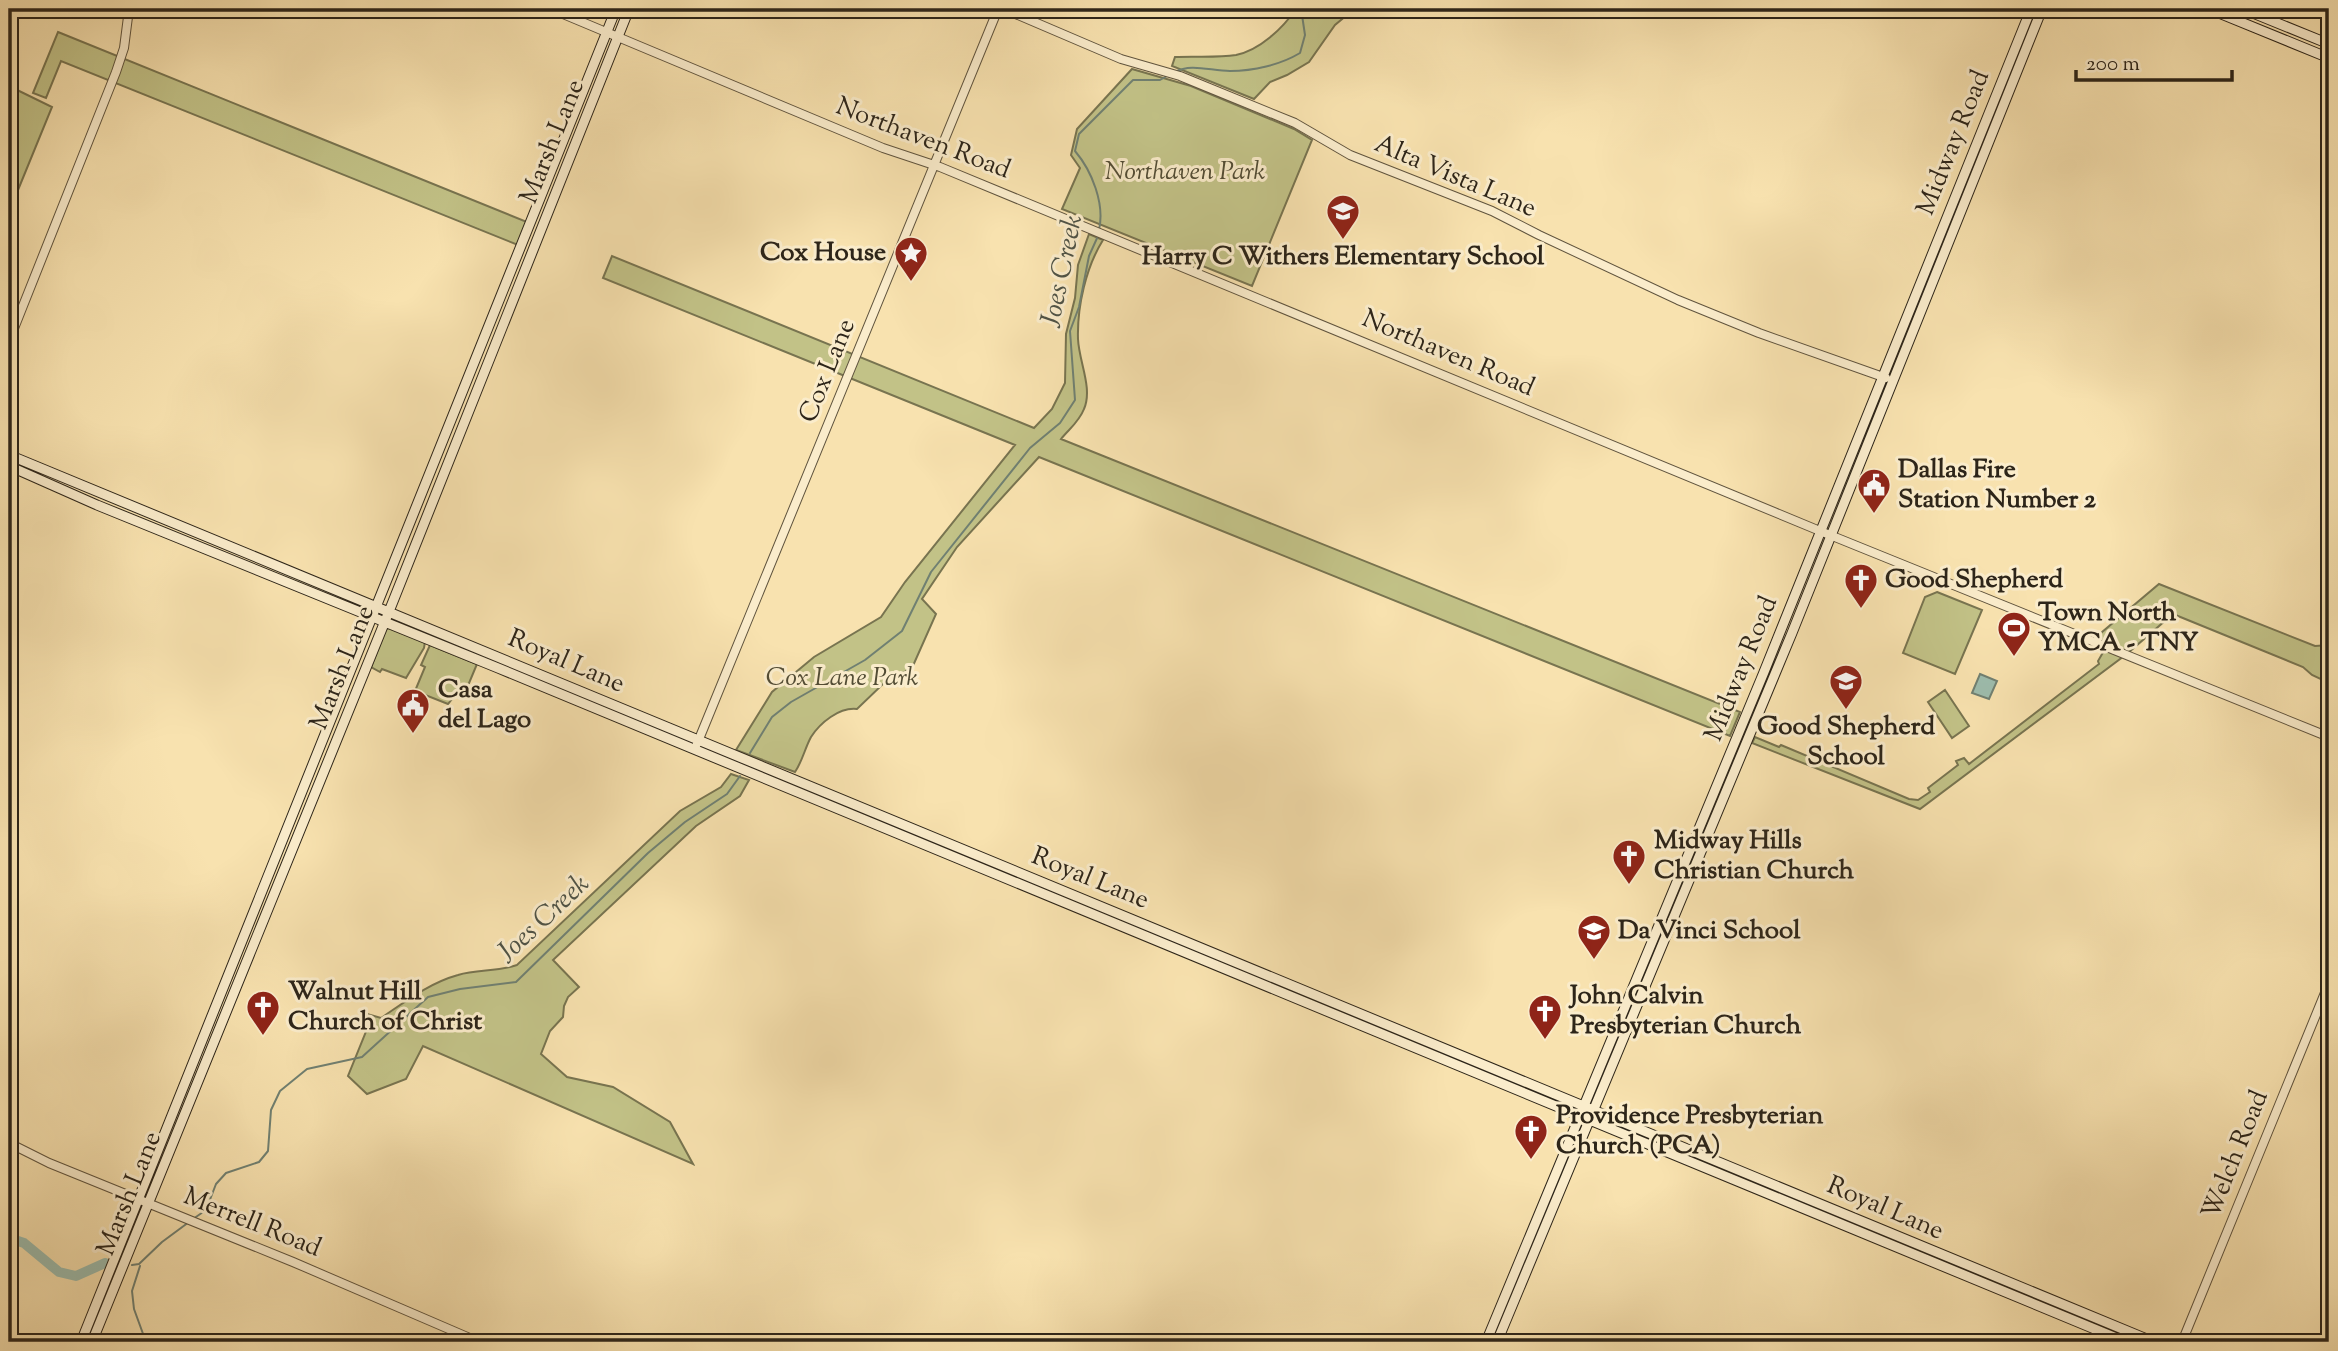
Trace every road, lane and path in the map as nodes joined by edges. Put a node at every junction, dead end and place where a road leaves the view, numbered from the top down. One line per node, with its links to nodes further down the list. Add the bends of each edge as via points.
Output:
1 (129, 9): 16 (street, via 116,72)
2 (551, 9): 11 (street, Northaven Road)
3 (616, 9): 11 (main road, Marsh Lane)
4 (629, 9): 12 (main road, Marsh Lane)
5 (998, 9): 15 (street, Cox Lane)
6 (1004, 9): 17 (street, Alta Vista Lane, via 1121,59 1180,76 1295,123 1350,155 1492,211 1662,293)
7 (2031, 9): 17 (main road, Midway Road)
8 (2042, 9): 18 (main road, Midway Road)
9 (2209, 9): 14 (main road)
10 (2243, 9): 13 (main road)
11 (607, 32): 12 (street, Northaven Road); 25 (main road, Marsh Lane)
12 (618, 36): 15 (street, Northaven Road, via 883,148); 26 (main road, Marsh Lane)
13 (2329, 44)
14 (2329, 58)
15 (934, 165): 23 (street, Northaven Road); 35 (street, Cox Lane)
16 (9, 341)
17 (1882, 376): 18 (street, Alta Vista Lane); 23 (main road, Midway Road)
18 (1892, 381): 24 (main road, Midway Road)
19 (9, 455): 21 (main road, Royal Lane)
20 (9, 467): 22 (main road, Royal Lane)
21 (102, 495): 22 (main road); 25 (main road, Royal Lane)
22 (97, 505): 27 (main road, Royal Lane)
23 (1820, 531): 24 (street, Northaven Road); 40 (main road, Midway Road)
24 (1830, 535): 34 (street, Northaven Road); 40 (main road, Midway Road)
25 (377, 607): 26 (main road, Royal Lane); 27 (main road, Marsh Lane)
26 (389, 611): 28 (main road, Marsh Lane); 29 (main road, Royal Lane)
27 (373, 617): 28 (main road, Royal Lane); 31 (main road, Marsh Lane)
28 (384, 621): 29 (main road, Royal Lane); 33 (main road, Marsh Lane)
29 (500, 663): 30 (main road, Royal Lane); 32 (main road, Royal Lane)
30 (624, 709): 32 (main road); 35 (main road, Royal Lane)
31 (333, 716): 33 (main road); 43 (main road, Marsh Lane)
32 (619, 719): 36 (main road, Royal Lane)
33 (344, 721): 43 (main road, Marsh Lane)
34 (2329, 737)
35 (699, 739): 36 (street, Cox Lane); 38 (main road, Royal Lane)
36 (694, 749): 39 (main road, Royal Lane)
37 (2329, 983): 52 (street, Welch Road)
38 (1515, 1076): 39 (main road); 40 (main road, Royal Lane)
39 (1512, 1086): 41 (main road, Royal Lane)
40 (1589, 1108): 41 (main road, Midway Road); 44 (main road, Royal Lane)
41 (1585, 1118): 44 (main road, Royal Lane); 48 (main road, Midway Road); 49 (main road, Midway Road)
42 (9, 1143): 43 (street, Merrell Road)
43 (144, 1202): 45 (main road, Marsh Lane); 46 (main road, Marsh Lane); 47 (street, Merrell Road)
44 (1995, 1282): 50 (main road, Royal Lane); 51 (main road, Royal Lane)
45 (81, 1342)
46 (92, 1342)
47 (478, 1342)
48 (1486, 1342)
49 (1497, 1342)
50 (2126, 1342)
51 (2154, 1342)
52 (2182, 1342)

